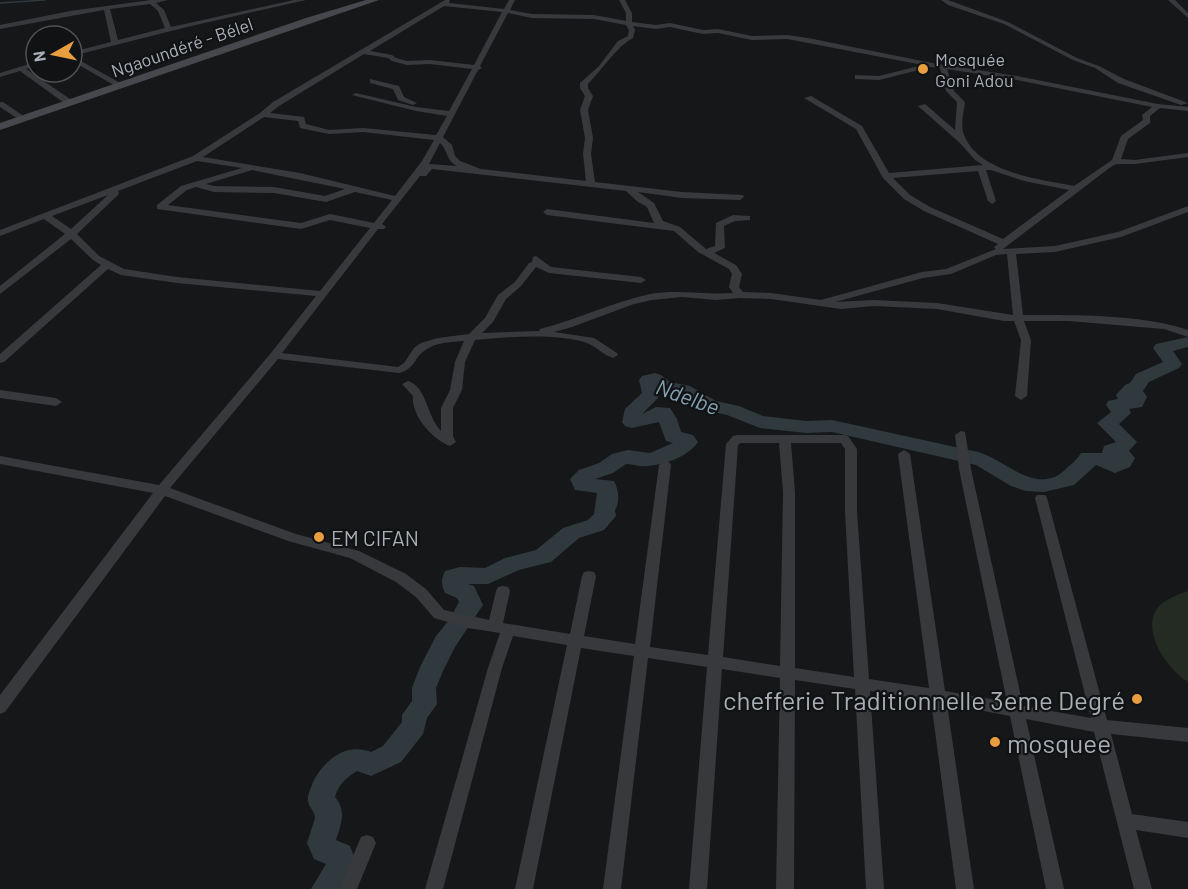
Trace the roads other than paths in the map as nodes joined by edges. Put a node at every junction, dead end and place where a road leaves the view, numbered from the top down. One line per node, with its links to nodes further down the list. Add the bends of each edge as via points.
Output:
1 (165, 0): 8 (street)
2 (300, 0): 15 (street)
3 (375, 0): 28 (main road, Ngaoundéré - Bélel)
4 (512, 0): 11 (street)
5 (622, 0): 13 (street, via 629,13)
6 (944, 0): 33 (street, via 1006,23 1121,81)
7 (1171, 0): 12 (street)
8 (151, 2): 10 (street); 15 (street, via 161,10)
9 (446, 2): 11 (street); 17 (street)
10 (107, 8): 14 (street); 16 (street)
11 (507, 11): 13 (street, via 532,16 594,16); 23 (street)
12 (1188, 16)
13 (629, 24): 20 (street, via 759,38 796,38); 55 (street, via 631,37 620,42 584,83 589,96 584,111)
14 (0, 27)
15 (169, 29): 16 (street)
16 (115, 44): 18 (street)
17 (365, 52): 23 (street, via 407,63); 39 (street)
18 (84, 53)
19 (84, 64): 28 (street)
20 (932, 65): 21 (street); 26 (street, via 879,78)
21 (943, 67): 35 (street); 43 (street, via 950,91 960,102 959,133)
22 (24, 68): 24 (street)
23 (478, 68): 38 (street)
24 (21, 69): 25 (street); 31 (street)
25 (1, 72)
26 (858, 77)
27 (373, 81): 37 (street, via 396,88 401,98)
28 (119, 86): 31 (main road, Ngaoundéré - Bélel)
29 (356, 95): 37 (street)
30 (808, 98): 52 (street, via 858,128)
31 (70, 103): 40 (main road, Ngaoundéré - Bélel)
32 (0, 104): 40 (street)
33 (1188, 105)
34 (922, 106): 43 (street)
35 (1158, 106): 36 (street); 46 (street, via 1146,115 1144,125 1124,138)
36 (1188, 109)
37 (421, 110): 38 (street)
38 (453, 114): 42 (street)
39 (263, 115): 42 (street, via 301,119 303,126 329,132 363,130); 45 (street)
40 (24, 119): 41 (main road, Ngaoundéré - Bélel)
41 (0, 128)
42 (439, 138): 50 (street, via 457,163); 54 (street)
43 (963, 142): 47 (street)
44 (1188, 155): 46 (street)
45 (196, 158): 48 (street); 56 (street)
46 (1116, 161): 58 (street)
47 (993, 167): 49 (street); 58 (street)
48 (253, 168): 51 (street); 53 (street)
49 (981, 168): 52 (street); 63 (street)
50 (478, 170): 54 (street, via 430,166); 55 (street)
51 (300, 176): 57 (street); 61 (street)
52 (886, 176): 73 (street, via 907,197 927,209)
53 (195, 184): 61 (street, via 214,189 274,190); 67 (street, via 160,207 301,226)
54 (409, 184): 62 (street)
55 (591, 184): 59 (street)
56 (119, 189): 66 (street); 72 (street)
57 (355, 189): 61 (street); 62 (street)
58 (1076, 189): 73 (street)
59 (630, 190): 60 (street); 70 (street, via 651,205 659,223)
60 (740, 197)
61 (326, 199): 67 (street)
62 (398, 199): 69 (street)
63 (992, 201)
64 (1188, 209): 73 (street, via 1121,234 1064,248)
65 (547, 212): 70 (street)
66 (46, 216): 71 (street); 72 (street)
67 (330, 217): 69 (street)
68 (747, 218): 74 (street, via 733,218 719,225 720,248)
69 (379, 226): 78 (street)
70 (669, 227): 74 (street)
71 (0, 233)
72 (71, 234): 75 (street); 77 (street)
73 (1007, 247): 80 (street, via 948,272 922,275); 81 (street)
74 (707, 253): 79 (street, via 733,267 737,274 734,287)
75 (107, 264): 78 (street, via 122,272 177,280); 87 (street)
76 (641, 279): 84 (street, via 549,270 537,261 502,297 489,320)
77 (0, 291)
78 (324, 294): 86 (street)
79 (740, 295): 80 (street); 82 (street, via 652,297)
80 (821, 303): 81 (street, via 937,306)
81 (1018, 318): 83 (street, via 1161,326); 90 (street, via 1026,340)
82 (533, 334): 84 (street); 85 (street, via 590,340)
83 (1188, 334)
84 (471, 338): 86 (street, via 424,345 409,366 399,370); 88 (street, via 447,408 448,441 433,430 419,395)
85 (613, 355)
86 (275, 356): 97 (street)
87 (0, 360)
88 (408, 384)
89 (0, 394): 91 (street)
90 (1021, 396)
91 (56, 402)
92 (961, 435): 109 (street)
93 (785, 439): 104 (street, via 737,439 732,444); 105 (street, via 789,492); 106 (street, via 844,439 851,449 850,512)
94 (904, 454): 107 (street)
95 (0, 460): 97 (street)
96 (665, 465): 103 (street)
97 (162, 490): 101 (street, via 293,538 354,554 401,578 440,614); 108 (street)
98 (1041, 498): 110 (street)
99 (589, 576): 102 (street)
100 (503, 591): 101 (street)
101 (501, 628): 102 (street); 116 (street, via 495,668)
102 (574, 641): 103 (street); 117 (street)
103 (640, 652): 104 (street); 118 (street)
104 (716, 663): 105 (street); 119 (street)
105 (786, 674): 106 (street); 120 (street)
106 (862, 686): 107 (street); 121 (street)
107 (938, 696): 109 (street); 122 (street)
108 (0, 707)
109 (1017, 712): 110 (street); 123 (street)
110 (1102, 728): 111 (street); 112 (street)
111 (1188, 735)
112 (1126, 821): 113 (street); 124 (street)
113 (1188, 830)
114 (367, 843): 115 (street)
115 (348, 889)
116 (434, 889)
117 (524, 889)
118 (612, 889)
119 (698, 889)
120 (785, 889)
121 (875, 889)
122 (965, 889)
123 (1055, 889)
124 (1143, 889)

